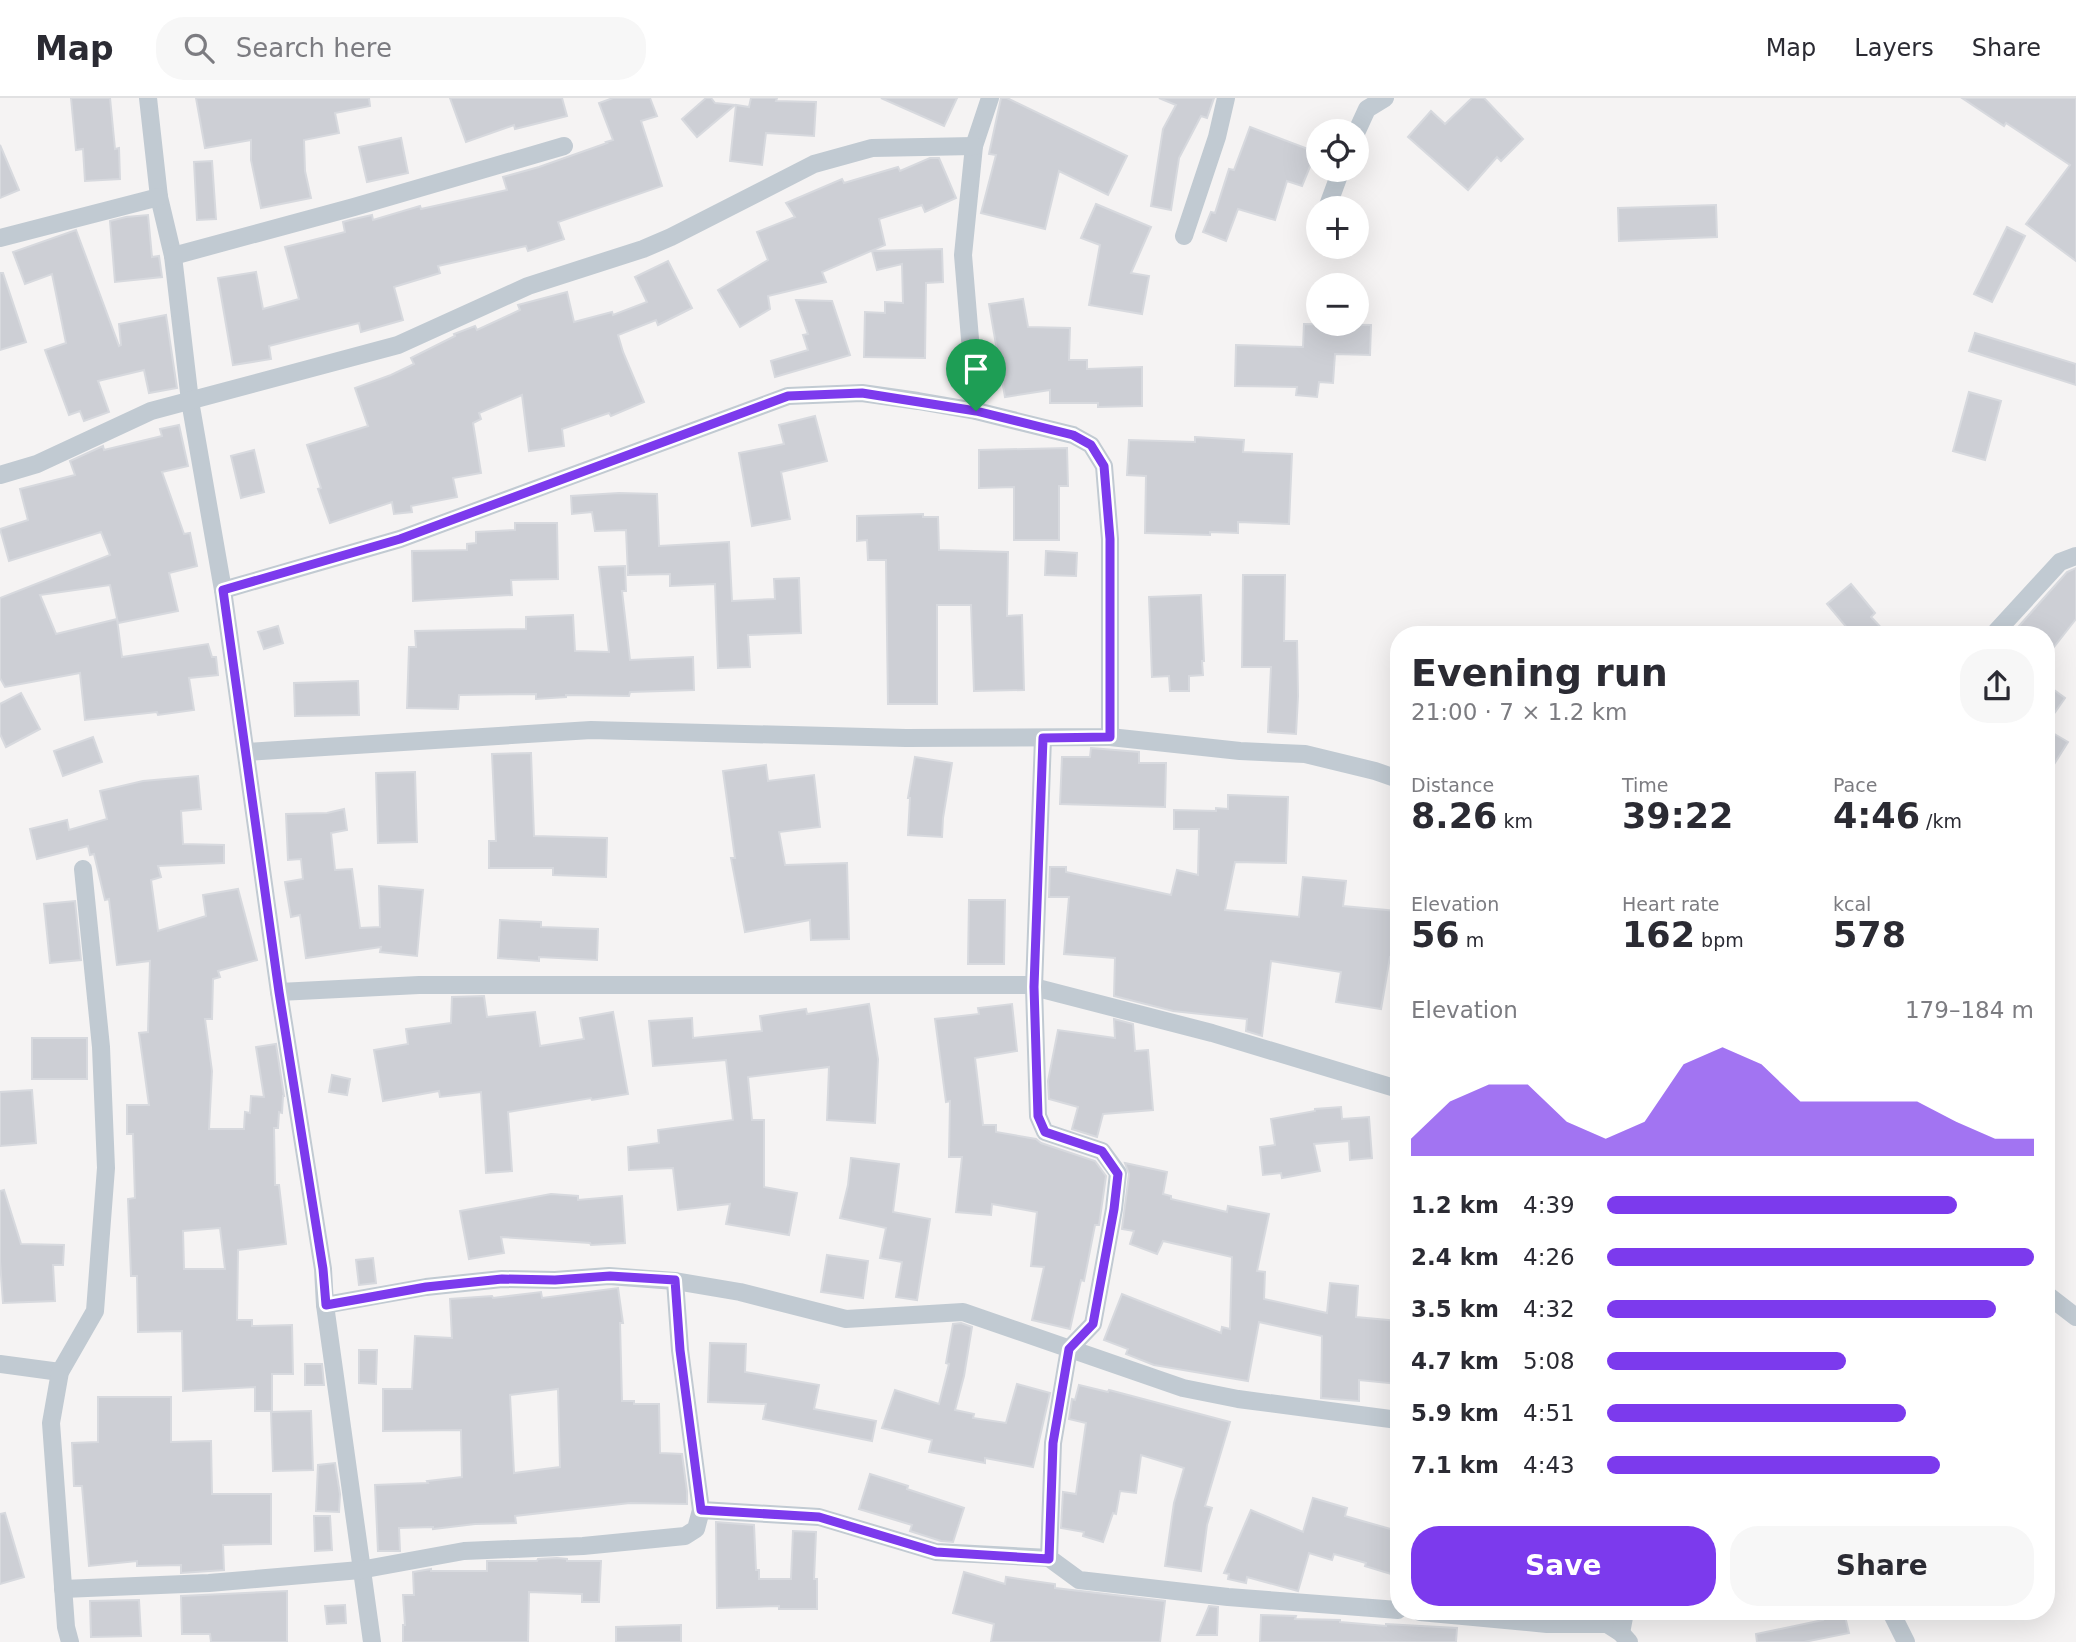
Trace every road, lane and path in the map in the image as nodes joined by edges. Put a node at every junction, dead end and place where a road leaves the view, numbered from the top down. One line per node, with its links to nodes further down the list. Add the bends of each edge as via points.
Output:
1 (148, 98): 8 (street)
2 (989, 98): 7 (street)
3 (1226, 98): 9 (street)
4 (1385, 98): 5 (street, via 1367,109)
5 (1362, 119)
6 (564, 146): 11 (street)
7 (974, 146): 12 (street, via 872,148 814,163 671,237 528,286 398,345); 13 (street, via 963,255)
8 (159, 197): 10 (street); 11 (street)
9 (1184, 236)
10 (0, 238)
11 (173, 256): 12 (street)
12 (190, 401): 14 (street, via 151,411 37,464); 16 (street)
13 (976, 411): 16 (street, via 862,393 788,396 400,539); 18 (street, via 1073,435 1091,445 1104,466 1110,539)
14 (0, 475)
15 (2076, 556): 17 (street, via 2060,562)
16 (223, 590): 20 (street)
17 (2001, 626)
18 (1110, 737): 19 (street); 21 (street, via 1305,754)
19 (1043, 738): 20 (street, via 590,730); 23 (street)
20 (246, 752): 24 (street)
21 (1390, 776)
22 (83, 869): 32 (street, via 101,1047 106,1168 95,1311)
23 (1034, 987): 24 (street, via 419,985); 25 (street, via 1212,1033); 30 (street, via 1038,1116 1045,1132 1102,1151 1118,1174 1093,1324)
24 (279, 992): 28 (street)
25 (1390, 1087)
26 (675, 1280): 28 (street, via 610,1276 502,1279); 30 (street, via 846,1318 963,1312); 34 (street)
27 (2055, 1301): 29 (street)
28 (326, 1305): 36 (street)
29 (2076, 1317)
30 (1069, 1349): 33 (street, via 1182,1388); 35 (street, via 1053,1443)
31 (0, 1364): 32 (street)
32 (60, 1372): 37 (street, via 51,1423)
33 (1390, 1419)
34 (701, 1510): 35 (street, via 819,1517 936,1552); 36 (street, via 696,1530 685,1536 464,1551)
35 (1049, 1559): 38 (street, via 1079,1580)
36 (360, 1570): 37 (street); 43 (street)
37 (63, 1589): 42 (street)
38 (1390, 1609)
39 (1505, 1620): 41 (street, via 1608,1624)
40 (1895, 1620): 44 (street)
41 (1625, 1637)
42 (70, 1642)
43 (372, 1642)
44 (1906, 1642)

